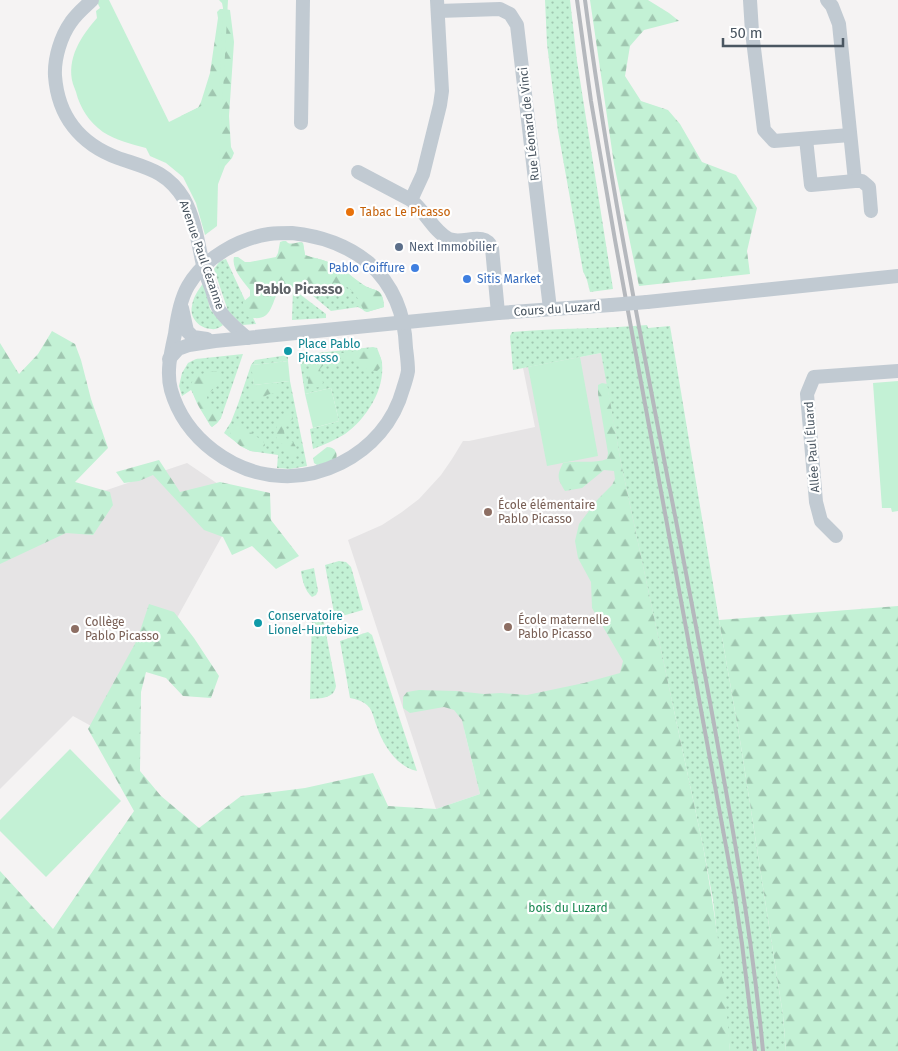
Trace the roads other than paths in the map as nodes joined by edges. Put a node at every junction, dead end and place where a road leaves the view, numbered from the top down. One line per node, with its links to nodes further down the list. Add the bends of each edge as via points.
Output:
1 (92, 0): 13 (street, Avenue Paul Cézanne, via 72,20 56,59 58,95 62,105 73,127 88,142 171,182 184,200 192,220)
2 (303, 0): 6 (street)
3 (750, 0): 8 (street, via 764,130 774,141)
4 (827, 0): 7 (street, via 838,24)
5 (437, 5): 11 (street, Rue Léonard de Vinci, via 442,90 423,174); 16 (street, Rue Léonard de Vinci, via 500,9 510,14 517,25)
6 (301, 123)
7 (850, 134): 8 (street); 10 (street)
8 (806, 139): 10 (street, via 811,185)
9 (358, 172): 11 (street)
10 (855, 181): 12 (street, via 869,187)
11 (411, 200): 17 (street, via 442,235 452,240 481,239 490,243)
12 (871, 211)
13 (203, 267): 15 (street, via 188,286); 18 (street, via 225,250 246,240 292,232 313,235 352,251 369,264 395,297); 19 (street, Avenue Paul Cézanne, via 219,310)
14 (898, 276): 16 (street, Cours du Luzard, bridge, via 611,306)
15 (181, 304): 20 (street, Cours du Luzard, via 187,331 193,337); 21 (street)
16 (550, 309): 17 (street, Cours du Luzard)
17 (498, 313): 18 (street, Cours du Luzard)
18 (403, 322): 19 (street, Cours du Luzard); 21 (street, via 408,371 392,417 366,447 350,459 332,468 303,475 283,476 249,470 207,445 178,406 171,389)
19 (247, 338): 20 (street, Cours du Luzard)
20 (215, 341): 21 (street, Cours du Luzard, via 178,349)
21 (169, 359)
22 (898, 371): 23 (street, Allée Paul Éluard, via 814,377 808,394 816,502 822,521)
23 (836, 536)

